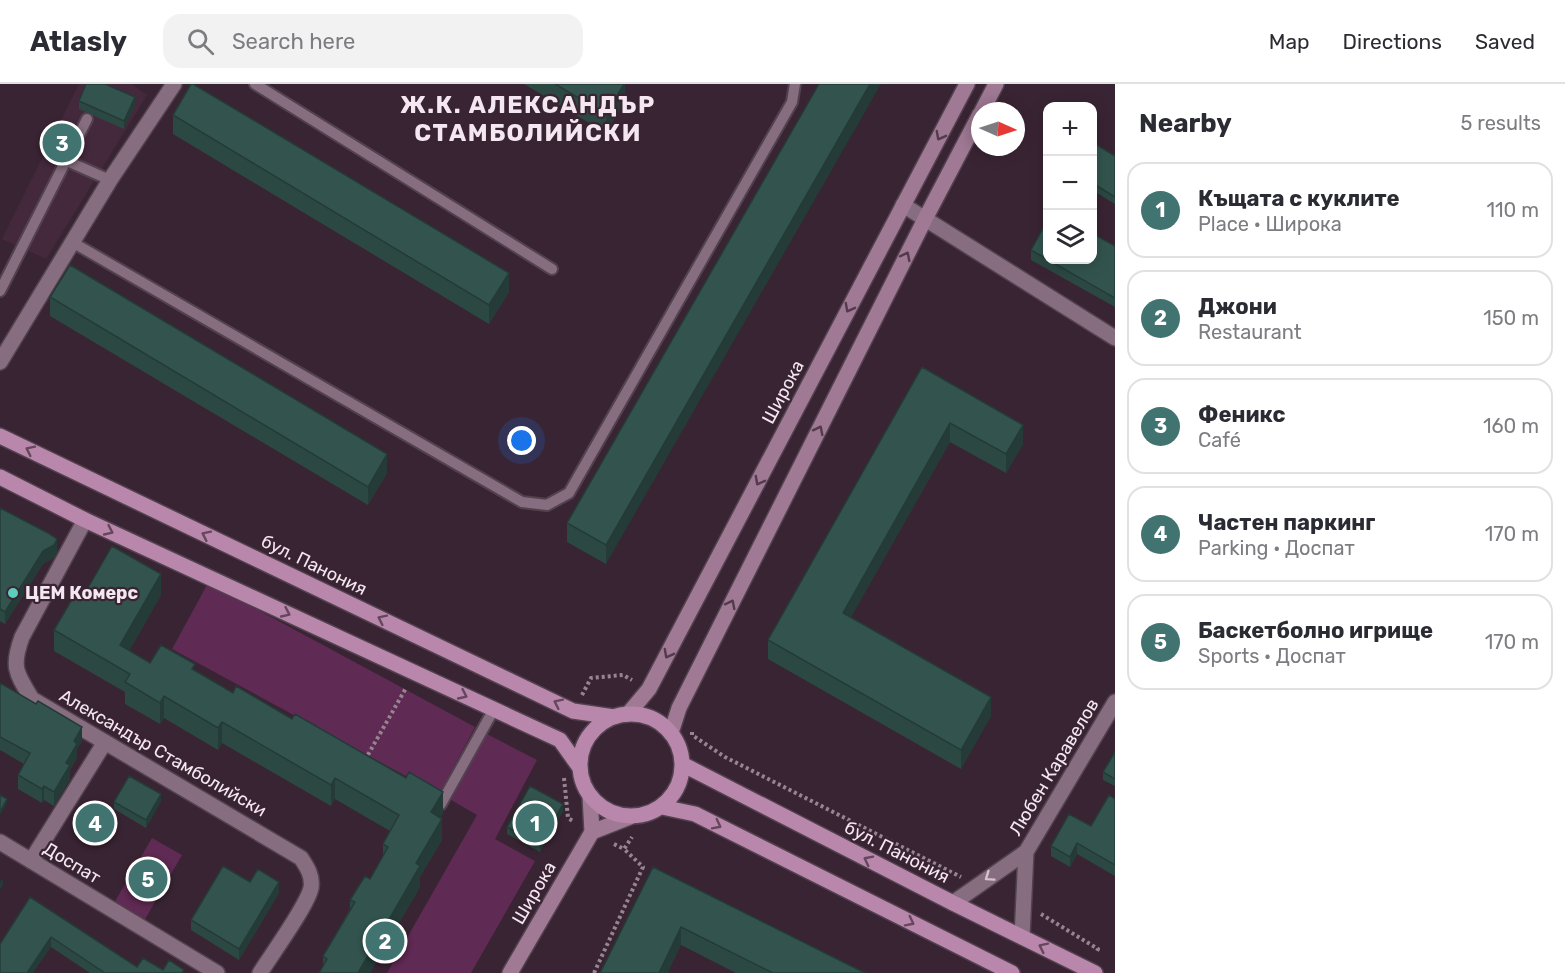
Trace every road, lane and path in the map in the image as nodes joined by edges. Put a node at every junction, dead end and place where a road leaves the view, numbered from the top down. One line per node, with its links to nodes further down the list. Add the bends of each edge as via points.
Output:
1 (174, 84): 10 (street)
2 (255, 84): 14 (lane)
3 (795, 84): 13 (lane, via 792,102 569,493 548,505 522,502)
4 (968, 84): 11 (main road, Широка, one-way to 11)
5 (996, 84): 6 (main road)
6 (987, 102)
7 (87, 119): 9 (lane)
8 (971, 132): 12 (main road)
9 (67, 161): 10 (lane); 15 (lane)
10 (110, 180): 13 (street)
11 (903, 205): 12 (street); 22 (main road, Широка, one-way to 22)
12 (925, 219): 16 (street); 24 (main road, one-way to 12)
13 (72, 242): 17 (street)
14 (552, 269)
15 (0, 291)
16 (1115, 338)
17 (0, 362)
18 (0, 436): 26 (main road, бул. Панония, one-way to 18)
19 (0, 477): 20 (main road)
20 (85, 520): 21 (main road, one-way to 21); 29 (street, Александър Стамболийски, via 22,637 16,674 32,699)
21 (415, 672): 25 (main road, one-way to 25); 31 (path)
22 (649, 689): 26 (path, via 623,675 591,678); 27 (main road, Широка)
23 (1115, 702): 42 (street, Любен Каравелов)
24 (679, 708): 28 (main road); 44 (path, via 690,714 692,735 725,757)
25 (494, 709): 32 (main road, via 560,740); 35 (lane)
26 (573, 711): 27 (main road, бул. Панония)
27 (621, 715): 28 (main road, бул. Панония, via 652,718); 32 (main road, via 602,722 585,742)
28 (671, 733): 30 (main road)
29 (105, 742): 43 (street); 50 (street, Александър Стамболийски, via 301,858 310,871 311,888)
30 (682, 764): 36 (main road, via 677,788); 45 (main road, бул. Панония, one-way to 30)
31 (362, 767)
32 (580, 768): 34 (main road)
33 (563, 773): 38 (path, via 568,818)
34 (590, 797): 37 (main road, via 608,811); 38 (main road)
35 (441, 804)
36 (662, 807): 37 (main road); 53 (main road, one-way to 53, via 695,814)
37 (630, 817): 38 (main road)
38 (592, 832): 41 (path); 51 (main road, Широка)
39 (634, 834): 41 (path)
40 (0, 843): 43 (street, Доспат)
41 (624, 849): 52 (path, via 643,867)
42 (1026, 852): 44 (street, Любен Каравелов, one-way to 44); 46 (street, Любен Каравелов)
43 (31, 861): 49 (street, Доспат)
44 (978, 885): 45 (street, Любен Каравелов)
45 (953, 903): 47 (main road, бул. Панония)
46 (1023, 904): 47 (street, Любен Каравелов); 48 (path, via 1098,949)
47 (1022, 937): 48 (main road, бул. Панония, one-way to 47)
48 (1092, 972)
49 (217, 973)
50 (261, 973)
51 (510, 973)
52 (594, 973)
53 (1012, 973)

